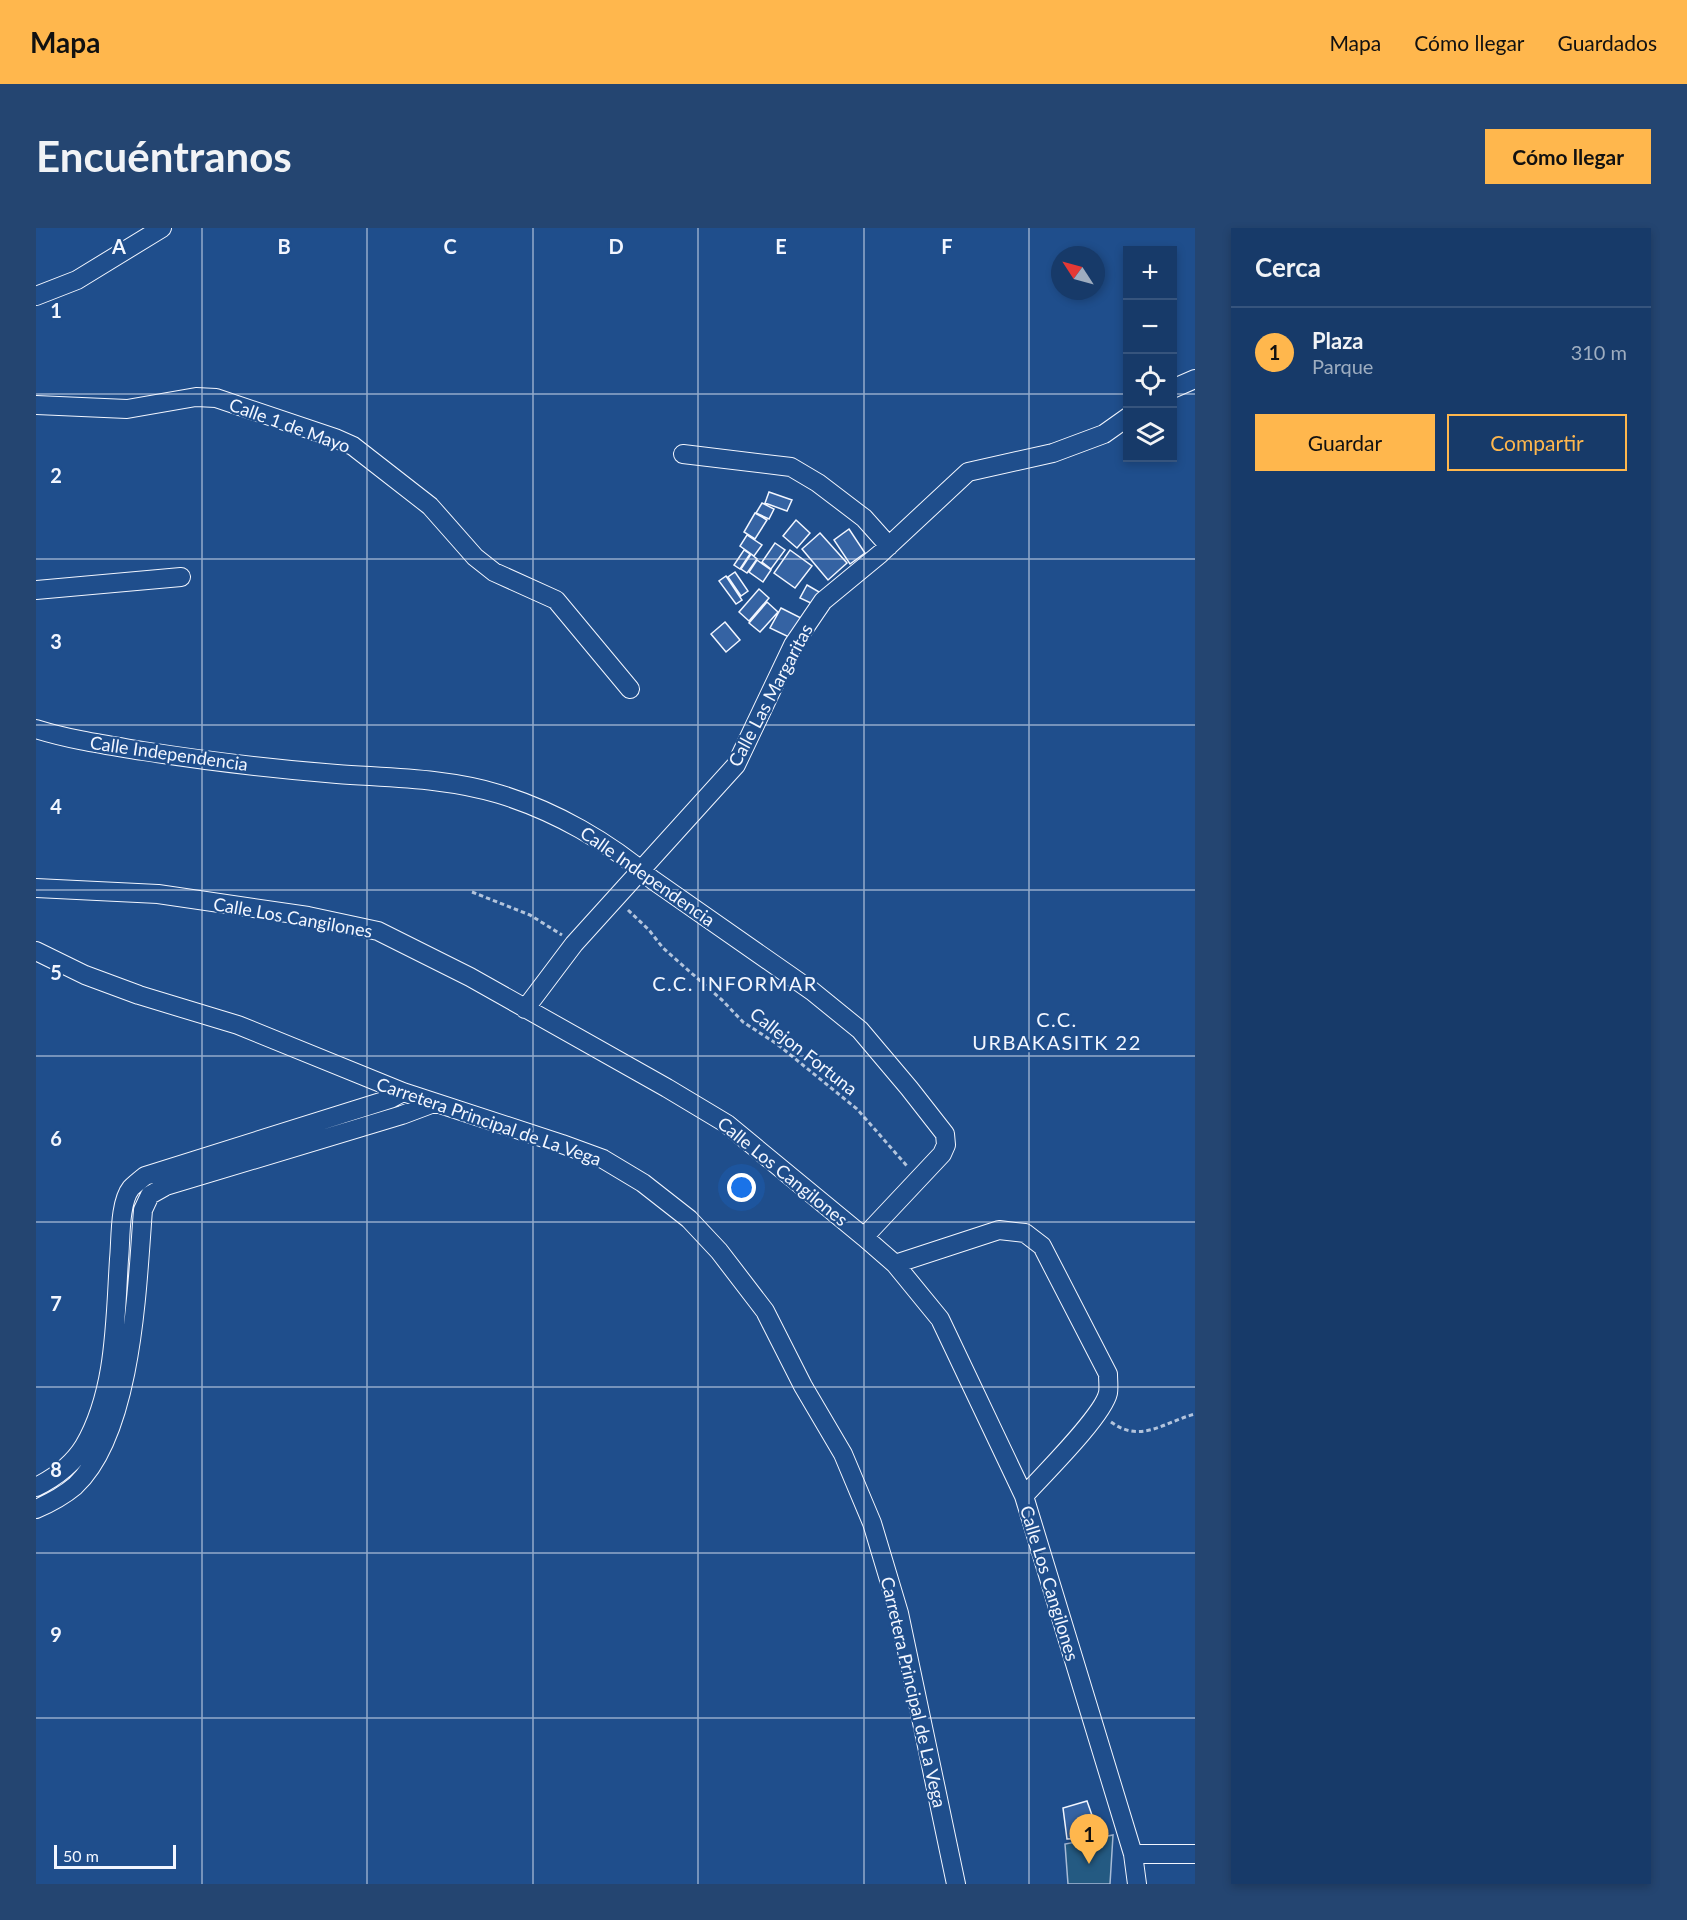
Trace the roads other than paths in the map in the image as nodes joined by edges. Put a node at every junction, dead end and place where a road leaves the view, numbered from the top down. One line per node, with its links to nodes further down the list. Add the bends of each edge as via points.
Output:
1 (162, 228): 2 (street, via 76,280)
2 (36, 296)
3 (1195, 379): 4 (street)
4 (1177, 386)
5 (36, 405): 11 (street, Calle 1 de Mayo, via 127,409 196,397 216,398 353,446 429,506 475,557 494,572 556,600)
6 (1123, 421): 8 (street, Calle Las Margaritas, via 1104,434 1053,453 968,472)
7 (682, 454): 8 (street, via 790,467 864,518)
8 (889, 546): 13 (street, Calle Las Margaritas, via 823,601 793,645 735,765)
9 (181, 578): 10 (street)
10 (36, 590)
11 (630, 689)
12 (36, 729): 13 (street, Calle Independencia, via 63,738 170,755 444,782 499,794 573,825)
13 (641, 870): 16 (street, Calle Las Margaritas, via 574,944); 19 (street, Calle Independencia, via 821,997 860,1030 945,1134 942,1154)
14 (36, 888): 16 (street, Calle Los Cangilones, via 158,894 309,916 378,931)
15 (36, 951): 17 (street, Carretera Principal de La Vega, via 85,975 238,1025)
16 (525, 1009): 19 (street, Calle Los Cangilones, via 727,1124)
17 (403, 1092): 18 (street, Carretera Principal de La Vega); 21 (street, via 145,1176 130,1189 123,1209 108,1380 100,1410 83,1447 60,1473)
18 (434, 1103): 23 (street, via 166,1186 150,1195 142,1210 134,1324 113,1420 96,1458 76,1485); 26 (street, Carretera Principal de La Vega, via 603,1159 643,1183 689,1219 765,1311 843,1454 872,1523 900,1613)
19 (864, 1237): 20 (street, Calle Los Cangilones)
20 (895, 1264): 22 (street, Calle Los Cangilones, via 940,1319); 22 (street, via 999,1230 1025,1233 1042,1246 1108,1374 1108,1394 1083,1431)
21 (36, 1487)
22 (1024, 1496): 24 (street, Calle Los Cangilones)
23 (36, 1509)
24 (1133, 1854): 25 (street); 27 (street, Calle Los Cangilones)
25 (1195, 1854)
26 (956, 1884)
27 (1137, 1884)

